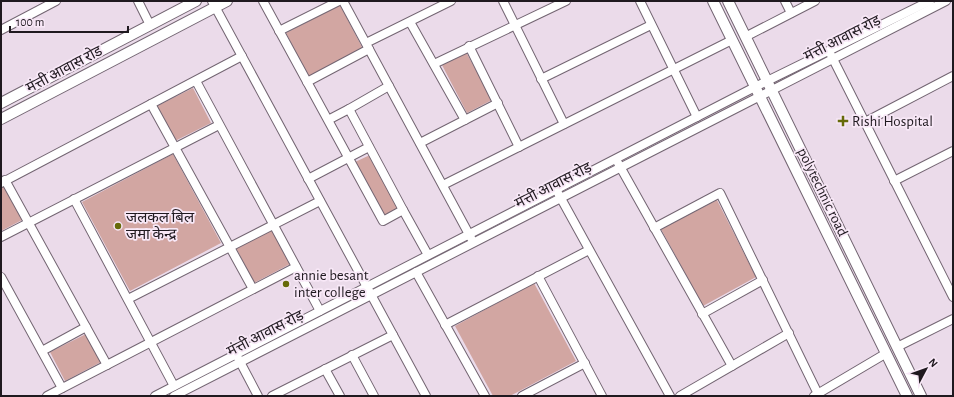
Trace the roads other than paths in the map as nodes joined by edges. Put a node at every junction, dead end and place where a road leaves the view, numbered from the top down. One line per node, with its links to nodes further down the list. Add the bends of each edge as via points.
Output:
1 (56, 1): 24 (street)
2 (138, 1): 21 (street)
3 (196, 1): 21 (street)
4 (227, 1): 18 (street, मंत्ती आवास रोड)
5 (263, 1): 25 (street)
6 (339, 1): 25 (street)
7 (343, 1): 28 (street)
8 (451, 1): 20 (street)
9 (502, 1): 22 (street)
10 (566, 1): 22 (street)
11 (640, 1): 23 (street)
12 (713, 1): 27 (street, polytechnic road)
13 (728, 1): 26 (street)
14 (785, 1): 19 (street)
15 (815, 1): 19 (street)
16 (946, 1): 17 (street, मंत्ती आवास रोड़)
17 (934, 2): 30 (street); 32 (street, मंत्ती आवास रोड़)
18 (213, 4): 31 (street); 47 (street, मंत्ती आवास रोड)
19 (791, 14): 26 (street)
20 (410, 22): 28 (street); 33 (street)
21 (150, 25): 42 (street)
22 (515, 25): 29 (street); 36 (street)
23 (652, 25): 34 (street); 36 (street)
24 (1, 30)
25 (280, 31): 38 (street)
26 (745, 37): 39 (street)
27 (732, 40): 34 (street); 41 (street, polytechnic road)
28 (368, 46): 38 (street); 40 (street)
29 (469, 46): 33 (street); 43 (street)
30 (829, 51): 32 (street); 39 (street)
31 (242, 56): 37 (street); 61 (street)
32 (833, 58): 39 (street, मंत्ती आवास रोड़); 50 (street)
33 (434, 64): 49 (street)
34 (673, 69): 46 (street); 51 (street)
35 (953, 76): 50 (street)
36 (542, 78): 51 (street)
37 (196, 81): 44 (street); 52 (street)
38 (307, 82): 48 (street)
39 (769, 85): 41 (street, मंत्ती आवास रोड़); 97 (street)
40 (389, 86): 45 (street); 53 (street)
41 (757, 91): 46 (street); 60 (street, मंत्ती आवास रोड़); 99 (street, polytechnic road)
42 (1, 103)
43 (498, 103): 49 (street); 55 (street)
44 (151, 104): 56 (street); 62 (street)
45 (349, 109): 48 (street); 54 (street)
46 (697, 117): 59 (street)
47 (1, 119)
48 (328, 120): 58 (street)
49 (465, 120): 53 (street)
50 (865, 122): 63 (street)
51 (564, 124): 55 (street)
52 (219, 125): 56 (street); 71 (street)
53 (420, 143): 64 (street)
54 (369, 147): 58 (street); 69 (street)
55 (519, 147): 64 (street)
56 (175, 148): 67 (street); 76 (street)
57 (953, 151): 63 (street)
58 (349, 158): 61 (street); 69 (street, via 383,221)
59 (617, 158): 60 (street); 65 (street)
60 (619, 167): 66 (street, मंत्ती आवास रोड़); 72 (street)
61 (308, 178): 68 (street)
62 (3, 181): 70 (street)
63 (894, 181): 87 (street)
64 (443, 185): 73 (street)
65 (556, 189): 66 (street); 73 (street)
66 (561, 197): 75 (street, मंत्ती आवास रोड़); 77 (street)
67 (74, 199): 70 (street); 88 (street)
68 (320, 201): 71 (street); 84 (street)
69 (403, 210): 78 (street)
70 (29, 223): 74 (street); 93 (street)
71 (273, 224): 76 (street); 79 (street)
72 (654, 228): 83 (street, via 720,193); 90 (street)
73 (469, 234): 75 (street); 78 (street)
74 (1, 237)
75 (473, 242): 80 (street, मंत्ती आवास रोड़)
76 (230, 247): 85 (street); 88 (street)
77 (589, 250): 81 (street); 120 (street)
78 (428, 255): 84 (street)
79 (296, 267): 85 (street); 89 (street)
80 (416, 272): 86 (street, मंत्ती आवास रोड़); 92 (street)
81 (538, 276): 92 (street); 102 (street)
82 (1, 277): 98 (street)
83 (763, 280): 90 (street); 94 (street)
84 (366, 287): 86 (street); 89 (street)
85 (253, 290): 96 (street)
86 (371, 295): 95 (street); 101 (street, मंत्ती आवास रोड़)
87 (953, 297)
88 (128, 299): 96 (street)
89 (320, 311): 101 (street)
90 (702, 314): 104 (street)
91 (953, 319): 97 (street)
92 (445, 325): 117 (street)
93 (86, 327): 98 (street); 103 (street)
94 (789, 333): 104 (street); 108 (street)
95 (392, 335): 100 (street); 116 (street)
96 (151, 342): 103 (street); 106 (street)
97 (896, 347): 123 (street)
98 (42, 351): 107 (street)
99 (885, 354): 108 (street); 122 (street, polytechnic road)
100 (352, 355): 105 (street); 115 (street)
101 (238, 358): 106 (street); 111 (street, मंत्ती आवास रोड़); 112 (street)
102 (585, 363): 118 (street); 119 (street)
103 (107, 365): 107 (street)
104 (732, 366): 121 (street)
105 (325, 369): 113 (street); 114 (street)
106 (174, 386): 110 (street)
107 (62, 388): 109 (street)
108 (817, 395)
109 (47, 396)
110 (155, 396)
111 (174, 396)
112 (258, 396)
113 (272, 396)
114 (340, 396)
115 (374, 396)
116 (426, 396)
117 (485, 396)
118 (522, 396)
119 (602, 396)
120 (670, 396)
121 (680, 396)
122 (907, 396)
123 (921, 396)

